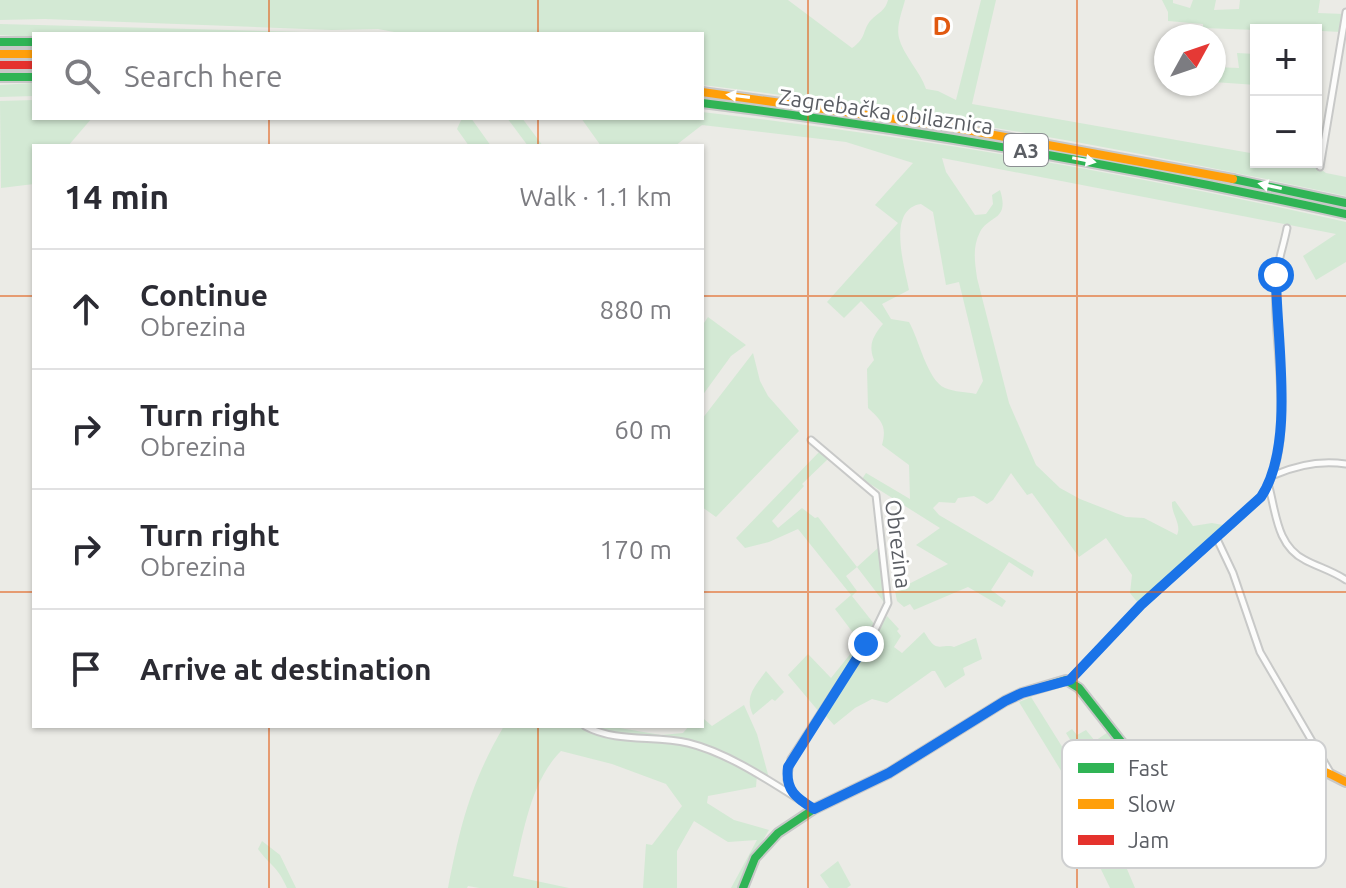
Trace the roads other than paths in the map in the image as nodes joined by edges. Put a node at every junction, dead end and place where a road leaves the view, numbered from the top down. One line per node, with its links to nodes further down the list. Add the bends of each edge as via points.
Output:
1 (1346, 12): 12 (street)
2 (0, 42): 3 (main road)
3 (32, 42)
4 (0, 54): 5 (main road)
5 (32, 54)
6 (0, 65): 7 (main road)
7 (32, 65)
8 (0, 77): 9 (main road)
9 (32, 77)
10 (704, 92): 13 (main road, Zagrebačka obilaznica / A3, one-way to 10, via 1057,144)
11 (704, 103): 14 (main road, Zagrebačka obilaznica / A3, one-way to 14, via 1026,150)
12 (1322, 155)
13 (1346, 203)
14 (1346, 214)
15 (1287, 228): 18 (street, via 1276,275 1281,404)
16 (811, 440): 30 (street, Obrezina, via 876,495 889,595 875,630 791,759 787,780)
17 (1346, 464): 18 (street, via 1314,463)
18 (1273, 476): 19 (street)
19 (1268, 486): 20 (street); 21 (street, via 1288,547)
20 (1216, 537): 22 (street); 25 (street, via 1260,652)
21 (1346, 580)
22 (1070, 680): 24 (main road); 31 (main road, via 1005,701 889,773)
23 (589, 728): 30 (street, via 601,735 690,744)
24 (1118, 740)
25 (1311, 740)
26 (1326, 766): 28 (street)
27 (1326, 771): 28 (main road)
28 (1330, 773): 29 (main road)
29 (1346, 782)
30 (794, 796): 31 (street)
31 (814, 809): 32 (main road, via 763,847)
32 (743, 888)

